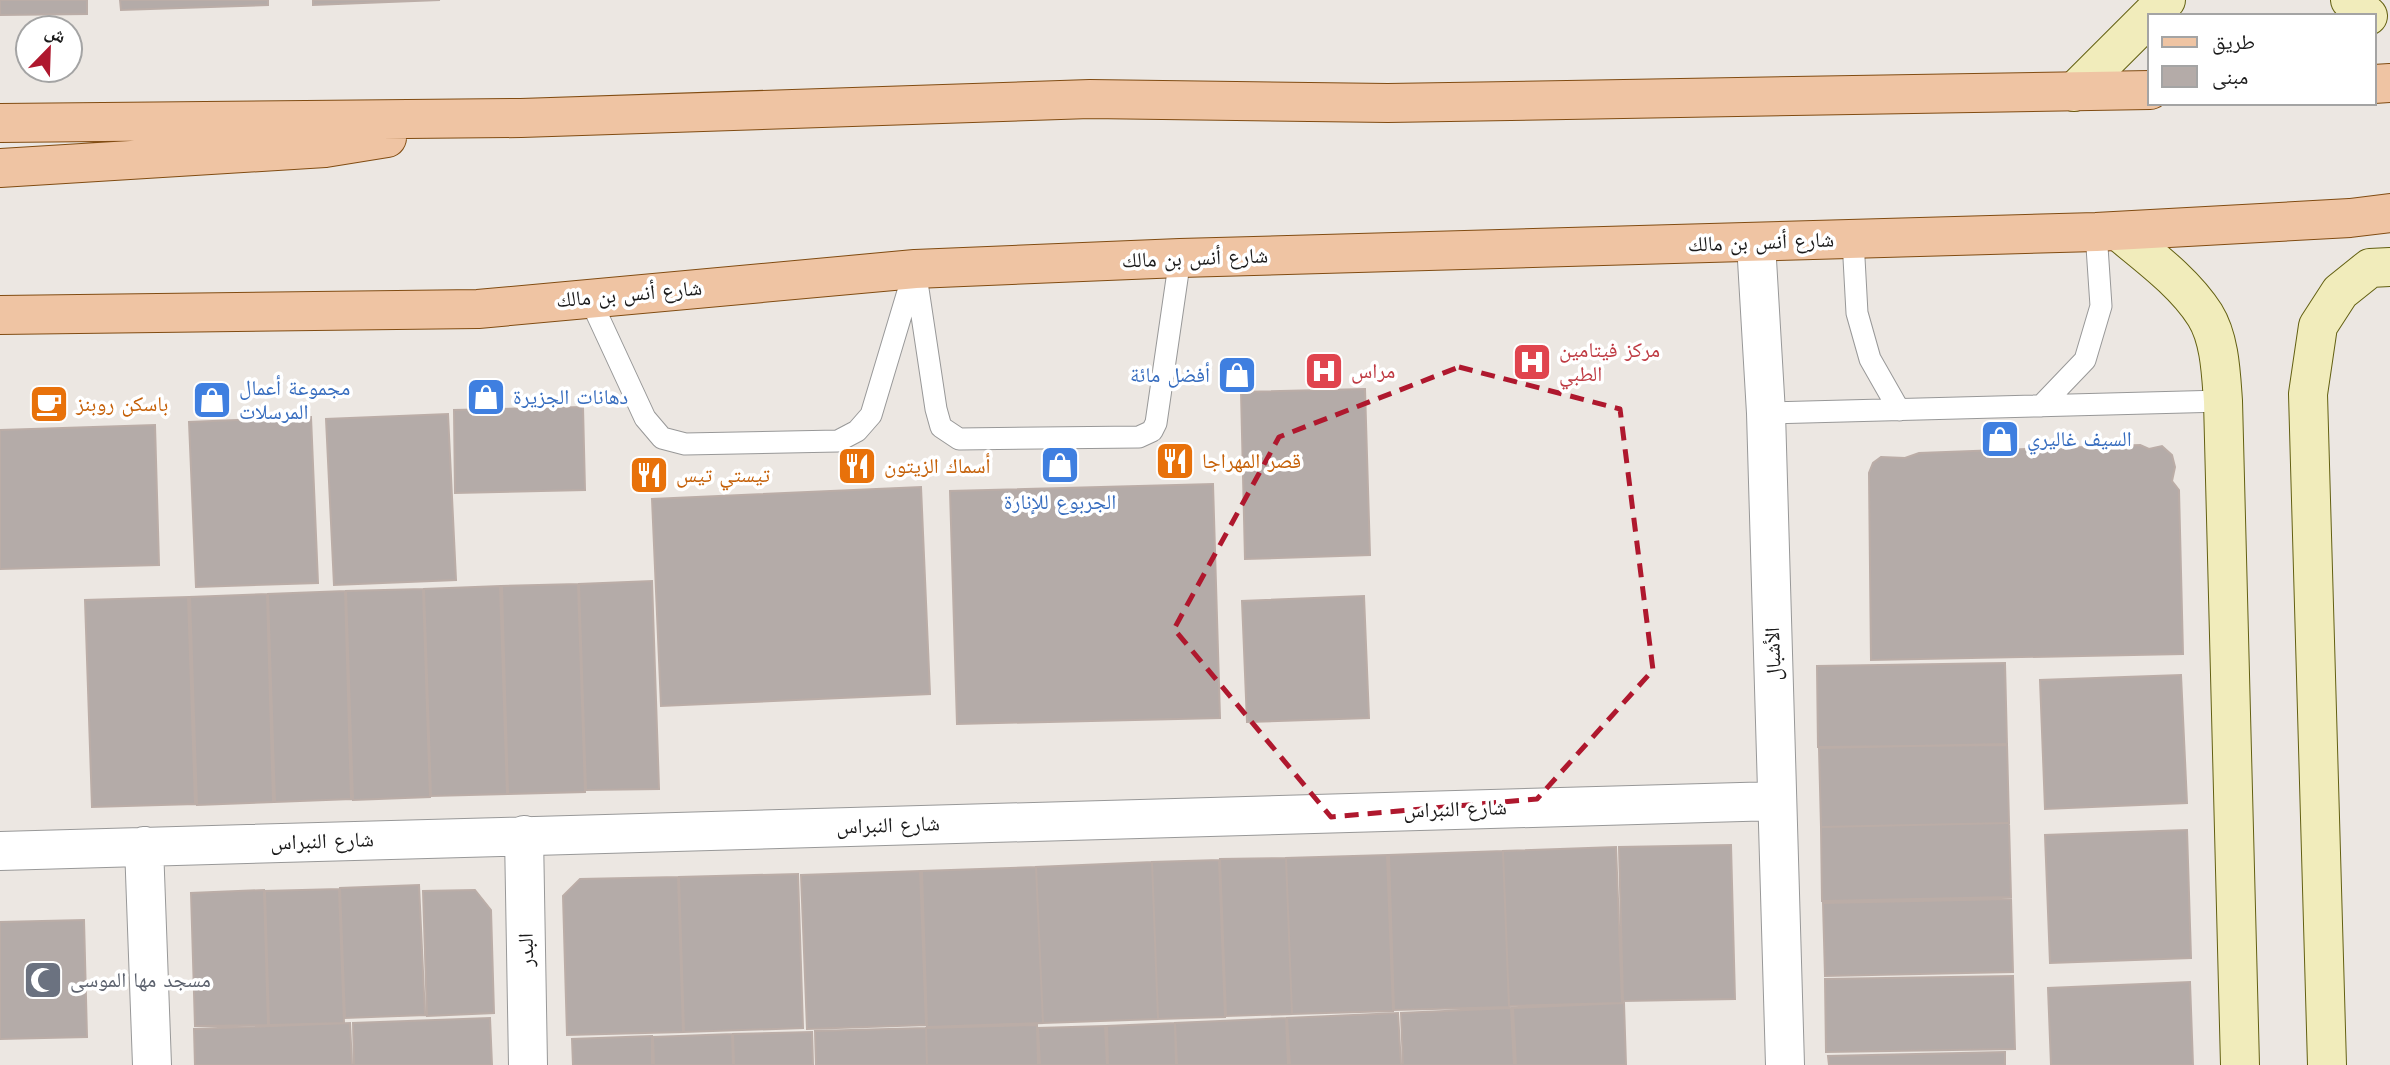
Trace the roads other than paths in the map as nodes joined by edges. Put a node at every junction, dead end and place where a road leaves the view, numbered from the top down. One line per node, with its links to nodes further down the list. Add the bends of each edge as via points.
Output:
1 (2166, 0): 3 (street)
2 (2350, 0): 4 (street)
3 (2152, 14)
4 (2366, 14)
5 (2148, 18): 9 (street)
6 (2376, 23): 7 (street)
7 (2390, 34)
8 (2148, 90): 9 (main road)
9 (2074, 92): 10 (main road, via 1388,103 1090,99)
10 (521, 118): 11 (main road); 12 (main road, via 325,148)
11 (0, 123)
12 (0, 168)
13 (2390, 213): 14 (main road, شارع أنس بن مالك)
14 (2350, 218): 15 (street); 16 (main road, شارع أنس بن مالك)
15 (2390, 220)
16 (2107, 232): 17 (main road, شارع أنس بن مالك); 26 (street, via 2175,279 2206,317 2219,357); 27 (lane, via 2101,306 2085,360)
17 (1853, 240): 18 (main road, شارع أنس بن مالك); 28 (lane, via 1857,313 1870,359)
18 (1756, 243): 19 (main road, شارع أنس بن مالك); 29 (street, الأشبال)
19 (1180, 258): 21 (main road, شارع أنس بن مالك); 21 (lane, via 1156,423 1139,438 959,439 942,427)
20 (2390, 267): 38 (street, via 2370,268 2340,292 2318,326 2308,394)
21 (915, 269): 23 (main road, شارع أنس بن مالك); 23 (lane, via 871,415 857,431 838,441 685,444 662,438 645,418)
22 (0, 296): 24 (main road)
23 (589, 297): 24 (main road, شارع أنس بن مالك)
24 (478, 309): 25 (main road, شارع أنس بن مالك)
25 (0, 315)
26 (2223, 401): 27 (lane); 37 (street)
27 (2041, 406): 28 (lane)
28 (1899, 410): 29 (lane)
29 (1766, 413): 30 (street, الأشبال)
30 (1777, 801): 31 (street, شارع النبراس); 36 (street, الأشبال)
31 (524, 835): 32 (street, شارع النبراس); 35 (street, البدر)
32 (144, 846): 33 (street, شارع النبراس); 34 (street)
33 (0, 851)
34 (152, 1065)
35 (528, 1065)
36 (1785, 1065)
37 (2240, 1065)
38 (2327, 1065)

